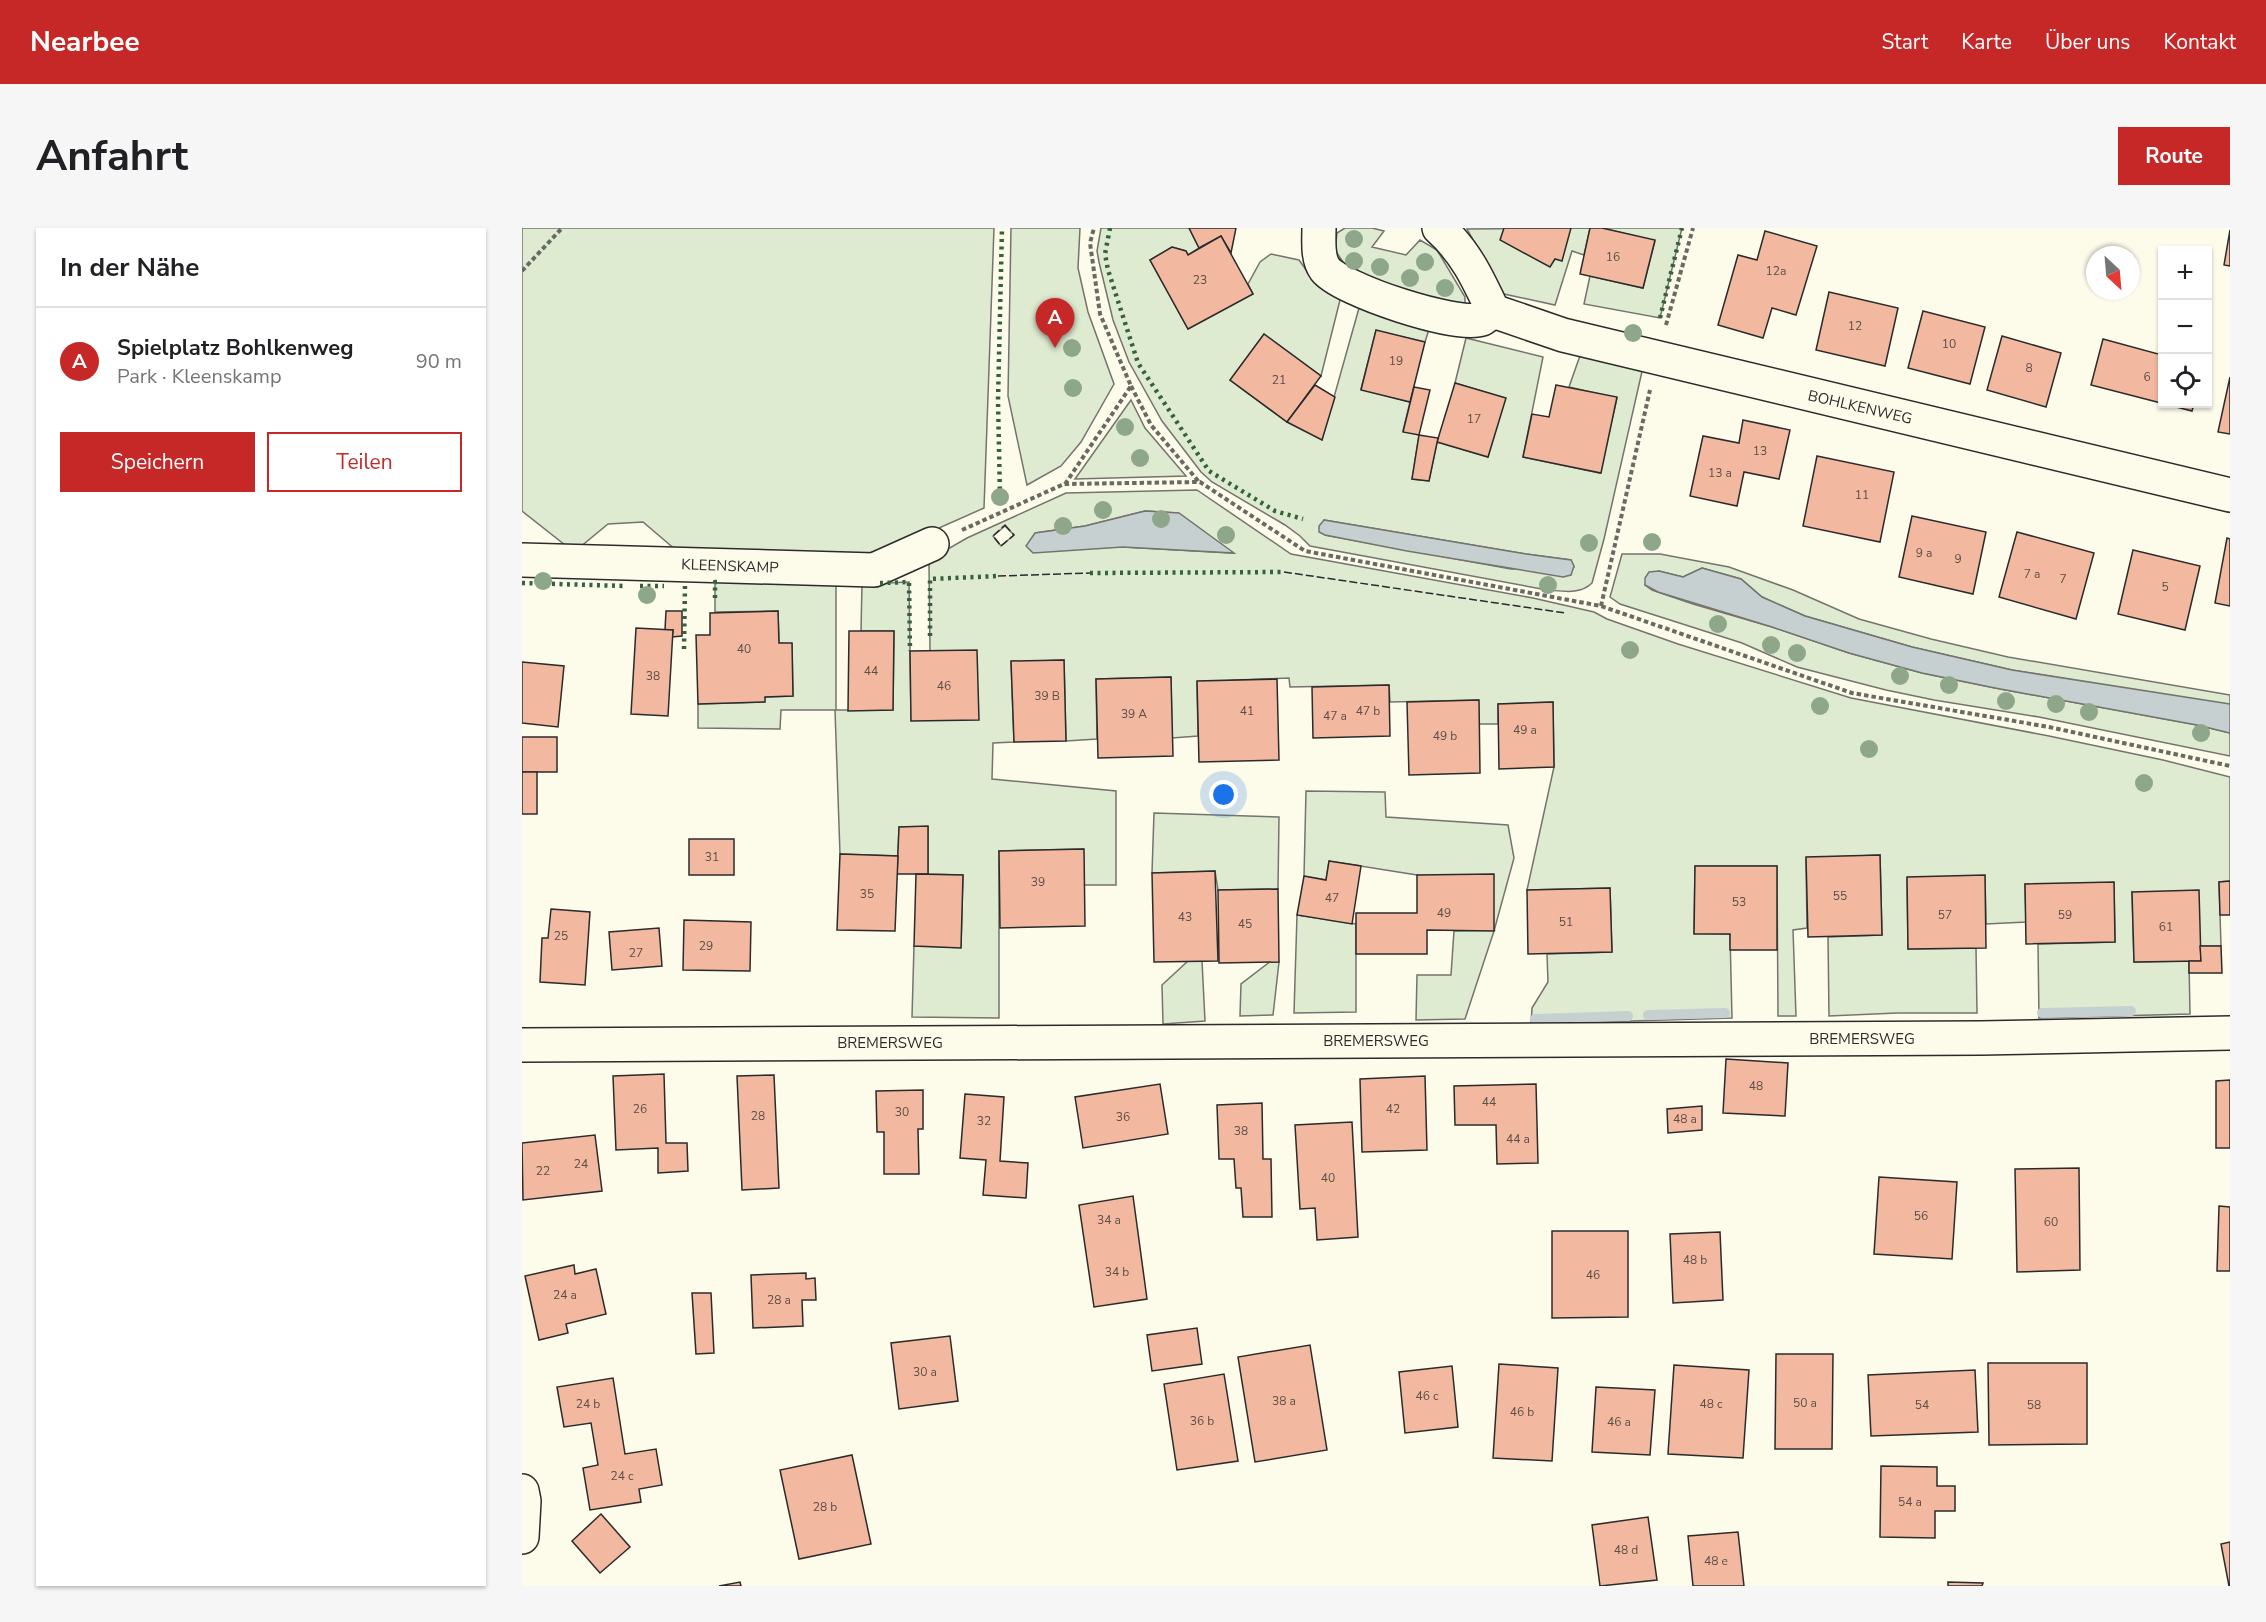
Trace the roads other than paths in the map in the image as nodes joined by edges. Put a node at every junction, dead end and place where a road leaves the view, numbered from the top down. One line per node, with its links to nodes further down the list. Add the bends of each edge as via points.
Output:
1 (1319, 228): 3 (street, via 1318,248 1326,269 1364,293 1439,316 1481,319)
2 (1439, 228): 3 (street, via 1474,269)
3 (1493, 311): 4 (street, BOHLKENWEG, via 1563,335)
4 (2230, 495)
5 (932, 544): 6 (street, KLEENSKAMP, via 874,570)
6 (522, 560)
7 (2230, 1033): 8 (street, BREMERSWEG, via 1934,1039)
8 (522, 1045)
9 (522, 1491): 10 (street)
10 (522, 1537)

